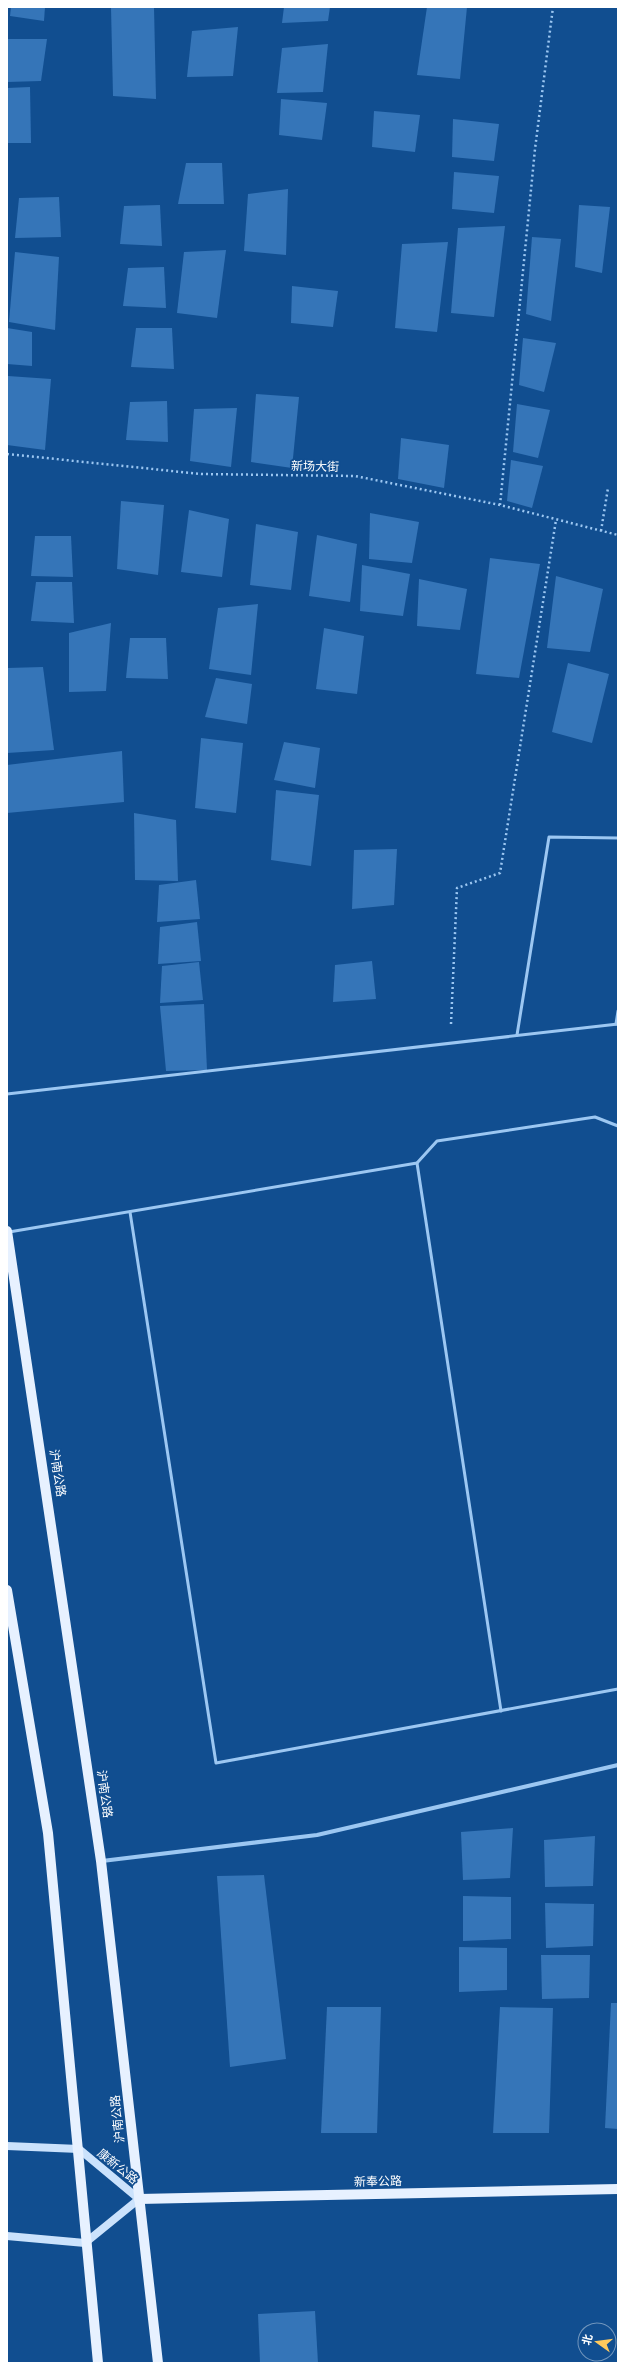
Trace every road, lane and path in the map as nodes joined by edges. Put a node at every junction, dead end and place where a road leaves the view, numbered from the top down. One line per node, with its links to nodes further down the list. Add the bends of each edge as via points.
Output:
1 (553, 7): 4 (path, via 535,149)
2 (7, 454): 4 (path, 新场大街, via 201,474 355,476)
3 (608, 488): 6 (path)
4 (500, 505): 5 (path, 新场大街)
5 (556, 520): 6 (path, 新场大街); 12 (path, via 500,873 457,888)
6 (601, 531): 7 (path, 新场大街)
7 (618, 535)
8 (618, 838): 11 (lane, via 549,837)
9 (618, 1011): 10 (lane)
10 (617, 1024): 11 (lane)
11 (517, 1036): 12 (lane)
12 (450, 1043): 13 (lane)
13 (7, 1094)
14 (618, 1126): 15 (lane, via 595,1117 437,1141)
15 (417, 1163): 16 (lane); 20 (lane)
16 (130, 1212): 17 (lane); 20 (lane, via 216,1763)
17 (7, 1232): 22 (main road, 沪南公路)
18 (7, 1590): 24 (main road, via 48,1832)
19 (618, 1689): 20 (lane)
20 (501, 1711)
21 (618, 1765): 22 (street, via 317,1835)
22 (102, 1861): 26 (main road, 沪南公路)
23 (7, 2146): 24 (main road, 康新公路)
24 (79, 2149): 26 (main road, 康新公路); 28 (main road)
25 (618, 2189): 26 (main road, 新奉公路)
26 (139, 2199): 28 (main road, 康新公路); 30 (main road, 沪南公路)
27 (7, 2236): 28 (main road)
28 (85, 2243): 29 (main road)
29 (98, 2363)
30 (158, 2363)

